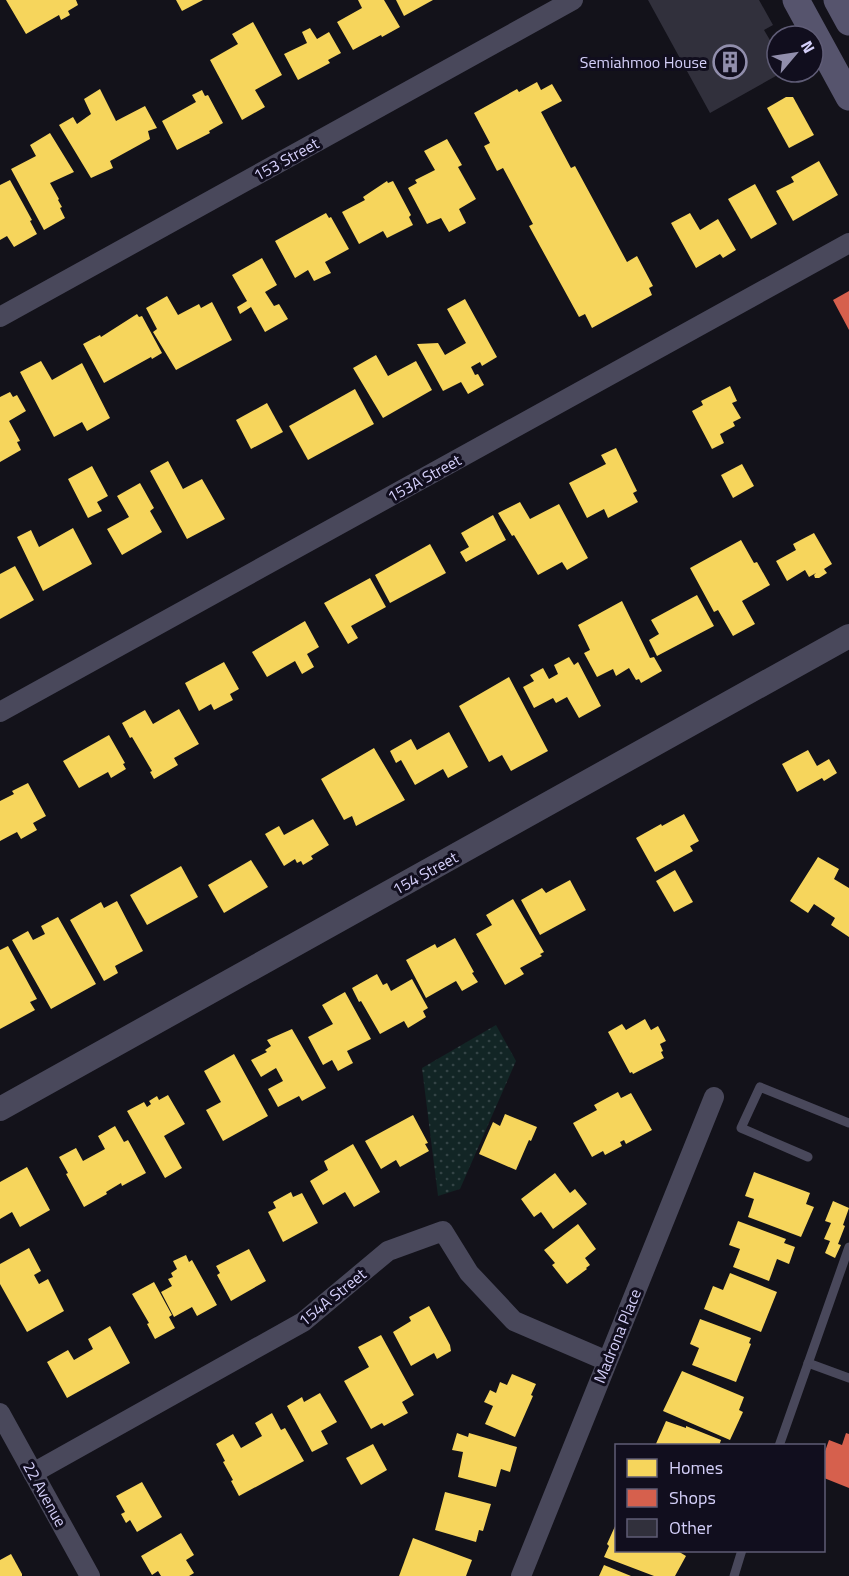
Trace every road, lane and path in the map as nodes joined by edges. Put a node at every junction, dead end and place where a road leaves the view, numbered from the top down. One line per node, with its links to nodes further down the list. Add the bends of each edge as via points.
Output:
1 (573, 0): 8 (street, 153 Street)
2 (798, 0): 5 (main road); 6 (main road)
3 (837, 0): 4 (main road)
4 (849, 22)
5 (849, 58)
6 (849, 97)
7 (849, 243): 10 (street, 153A Street)
8 (0, 317)
9 (848, 641): 12 (street, 154 Street)
10 (0, 712)
11 (714, 1097): 16 (street, Madrona Place)
12 (0, 1109)
13 (849, 1123): 14 (lane, via 760,1087 741,1128)
14 (808, 1157)
15 (849, 1247): 17 (lane)
16 (608, 1360): 21 (street, 154A Street, via 514,1321 469,1274 443,1231 388,1251 303,1323); 24 (street, Madrona Place)
17 (808, 1363): 18 (lane); 20 (lane)
18 (849, 1378)
19 (0, 1413): 21 (street, 22 Avenue)
20 (780, 1444)
21 (33, 1473): 23 (street, 22 Avenue)
22 (742, 1552): 25 (lane)
23 (90, 1576)
24 (521, 1576)
25 (734, 1576)

